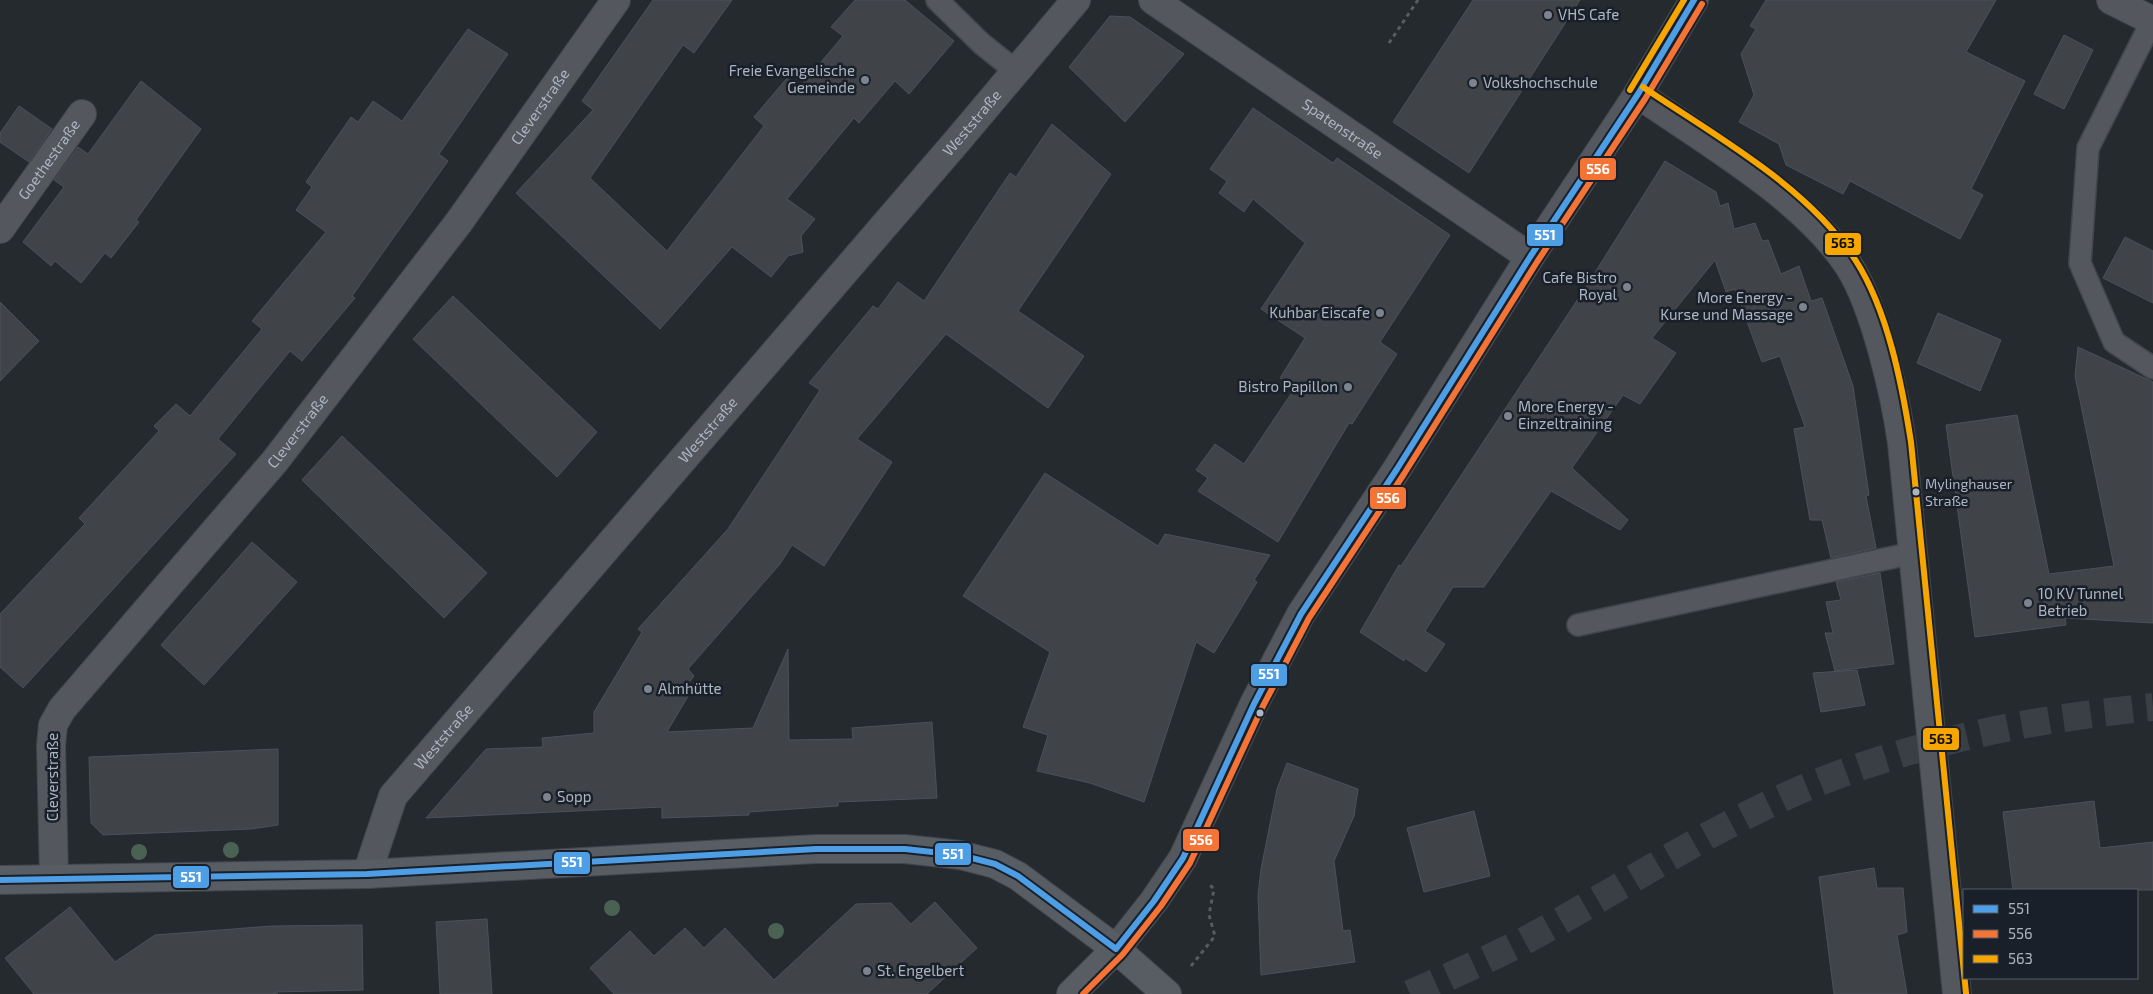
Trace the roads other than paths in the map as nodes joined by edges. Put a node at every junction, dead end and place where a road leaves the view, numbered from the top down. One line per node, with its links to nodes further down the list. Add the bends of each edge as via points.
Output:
1 (616, 0): 17 (street, Cleverstraße, via 459,222 275,461 62,709 53,725 51,745)
2 (937, 0): 8 (lane, via 982,44)
3 (1076, 0): 8 (street, Weststraße)
4 (1154, 0): 12 (street, Spatenstraße)
5 (1694, 0): 9 (street)
6 (2111, 0): 7 (street)
7 (2153, 21): 13 (lane, via 2088,148 2080,263 2114,342)
8 (1016, 71): 16 (street, Weststraße, via 393,796)
9 (1638, 94): 12 (street); 14 (street, via 1772,187 1813,224 1848,266 1866,300 1897,408)
10 (82, 114): 11 (street, Goethestraße)
11 (0, 229)
12 (1530, 257): 19 (street, via 1397,469 1301,614 1254,704 1182,858 1154,901)
13 (2153, 368)
14 (1913, 553): 15 (lane); 22 (street)
15 (1578, 625)
16 (367, 874): 17 (main road); 19 (main road, via 816,850 914,850 960,855 995,864 1018,876)
17 (54, 878): 18 (main road)
18 (0, 880)
19 (1116, 949): 20 (main road); 21 (main road)
20 (1071, 994)
21 (1167, 994)
22 (1957, 994)

